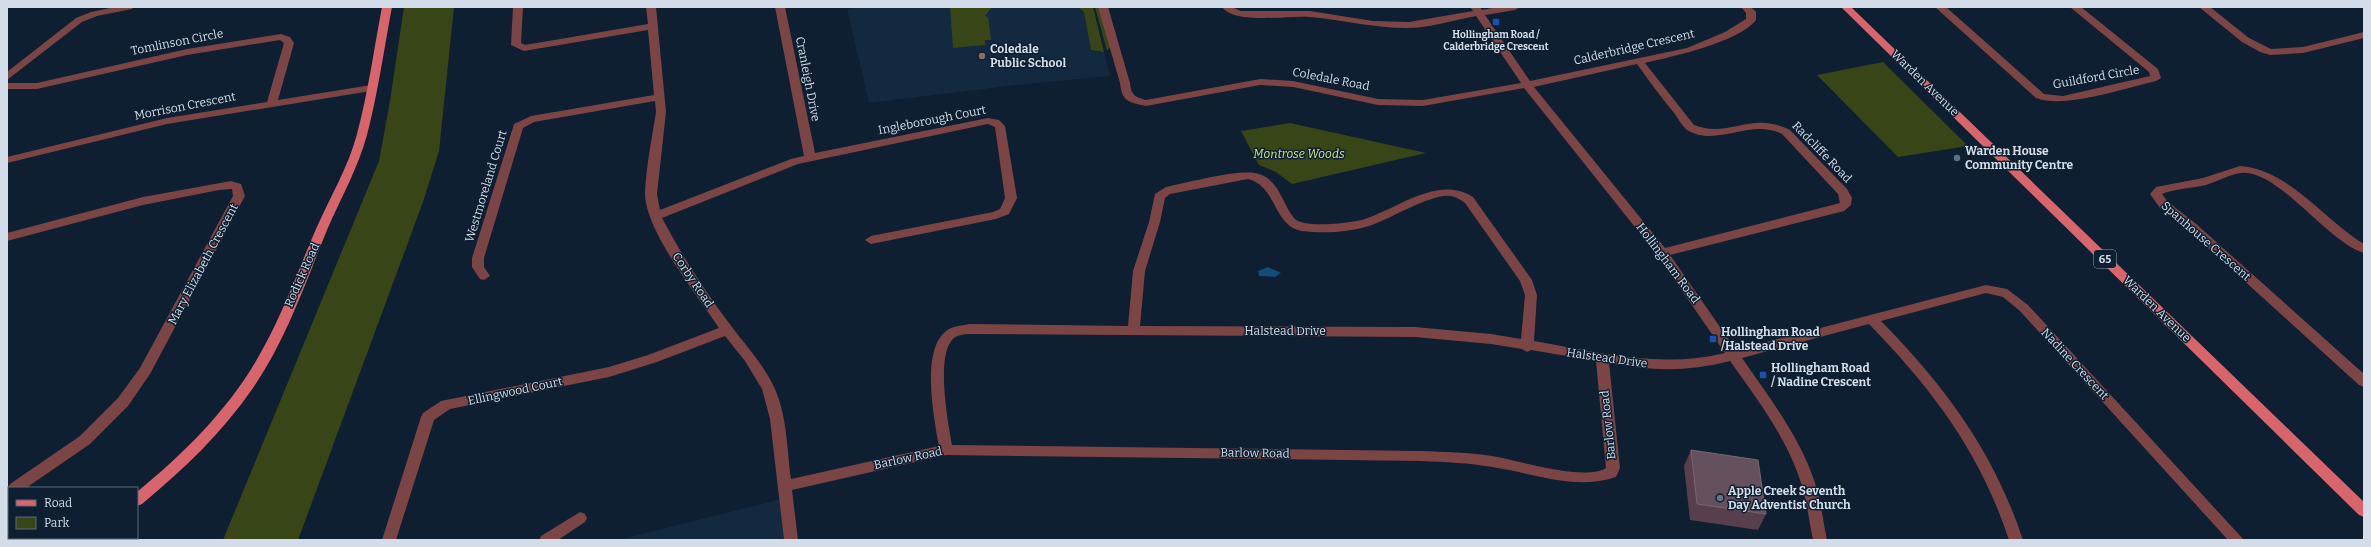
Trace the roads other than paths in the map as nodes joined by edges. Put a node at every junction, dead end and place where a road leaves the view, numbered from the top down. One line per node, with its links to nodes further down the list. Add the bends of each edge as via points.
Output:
1 (129, 7): 18 (street, via 94,14 79,20)
2 (386, 7): 21 (main road, Rodick Road)
3 (518, 7): 15 (street, via 516,45 524,48)
4 (651, 7): 15 (street, Corby Road)
5 (780, 7): 24 (street, Cranleigh Drive)
6 (1103, 7): 19 (street, Coledale Road, via 1126,93 1137,102 1155,102 1260,82 1293,84 1378,102 1423,104)
7 (1227, 7): 14 (street, via 1230,12 1240,14 1310,14 1386,25 1419,24)
8 (1515, 7): 14 (street)
9 (1746, 7): 17 (street, Calderbridge Crescent, via 1751,12 1751,20 1728,34 1690,50)
10 (1846, 7): 43 (main road, Warden Avenue / 65)
11 (1940, 7): 12 (street, Guildford Circle, via 2040,96 2048,99 2068,98 2156,78 2154,71)
12 (2075, 7)
13 (2204, 7): 16 (street, via 2248,40 2270,52 2291,52)
14 (1478, 10): 19 (street, Hollingham Road)
15 (654, 26): 22 (street, Corby Road)
16 (2364, 35)
17 (1639, 61): 19 (street, Calderbridge Crescent); 30 (street, Radcliffe Road, via 1690,127 1702,133 1716,133 1762,124 1775,125 1786,132 1846,198 1845,205 1840,208)
18 (7, 77)
19 (1527, 85): 30 (street, Hollingham Road)
20 (7, 86): 23 (street, Tomlinson Circle, via 37,86 187,52 280,37 287,39 289,43)
21 (371, 88): 23 (street, Morrison Crescent); 42 (main road, Rodick Road, via 362,134 352,165 262,363 215,429)
22 (660, 97): 26 (street, Corby Road, via 660,127 651,194); 31 (street, Westmoreland Court, via 531,119 518,126 478,258 478,267)
23 (272, 103): 25 (street, Morrison Crescent, via 167,120)
24 (810, 157): 26 (street, Ingleborough Court, via 772,169); 28 (street, Ingleborough Court, via 988,121 1000,126 1011,198 1005,211 996,215)
25 (7, 160)
26 (655, 216): 33 (street, Corby Road, via 672,248)
27 (7, 237): 41 (street, Mary Elizabeth Crescent, via 143,201 219,186 237,187 239,196 145,372 123,402 85,440)
28 (871, 240)
29 (2364, 249): 38 (street, Spanhouse Crescent, via 2338,232 2278,182 2256,171 2240,169 2221,178 2160,190 2156,194 2164,205 2191,226)
30 (1662, 253): 36 (street, Hollingham Road)
31 (484, 276)
32 (1870, 319): 36 (street, Nadine Crescent); 49 (street, via 1928,380 1967,434 1991,478); 50 (street, Nadine Crescent, via 1986,289 1998,289 2006,293 2024,308)
33 (727, 330): 40 (street, Corby Road, via 750,358 768,388 777,419); 45 (street, Ellingwood Court, via 626,367 446,405 438,409 428,417)
34 (1134, 330): 35 (street, Halstead Drive, via 1415,332 1491,339); 35 (street, via 1137,278 1158,213 1159,197 1166,191 1248,175 1266,182 1290,221 1294,225 1304,227 1352,226 1386,216 1435,195 1449,192 1463,196 1469,200 1526,280 1531,295); 39 (street, Halstead Drive, via 956,331 947,337 940,354 939,388)
35 (1527, 347): 37 (street, Halstead Drive)
36 (1735, 355): 37 (street, Halstead Drive, via 1684,365 1647,365); 48 (street, Hollingham Road, via 1777,418 1799,461 1808,483)
37 (1602, 358): 39 (street, Barlow Road, via 1613,468 1611,473 1596,478 1492,462 1421,456)
38 (2364, 382)
39 (946, 450): 40 (street, Barlow Road)
40 (784, 486): 47 (street, Corby Road)
41 (16, 487)
42 (138, 499)
43 (2364, 511)
44 (580, 518): 46 (street)
45 (389, 540)
46 (546, 540)
47 (791, 540)
48 (1820, 540)
49 (2016, 540)
50 (2237, 540)

